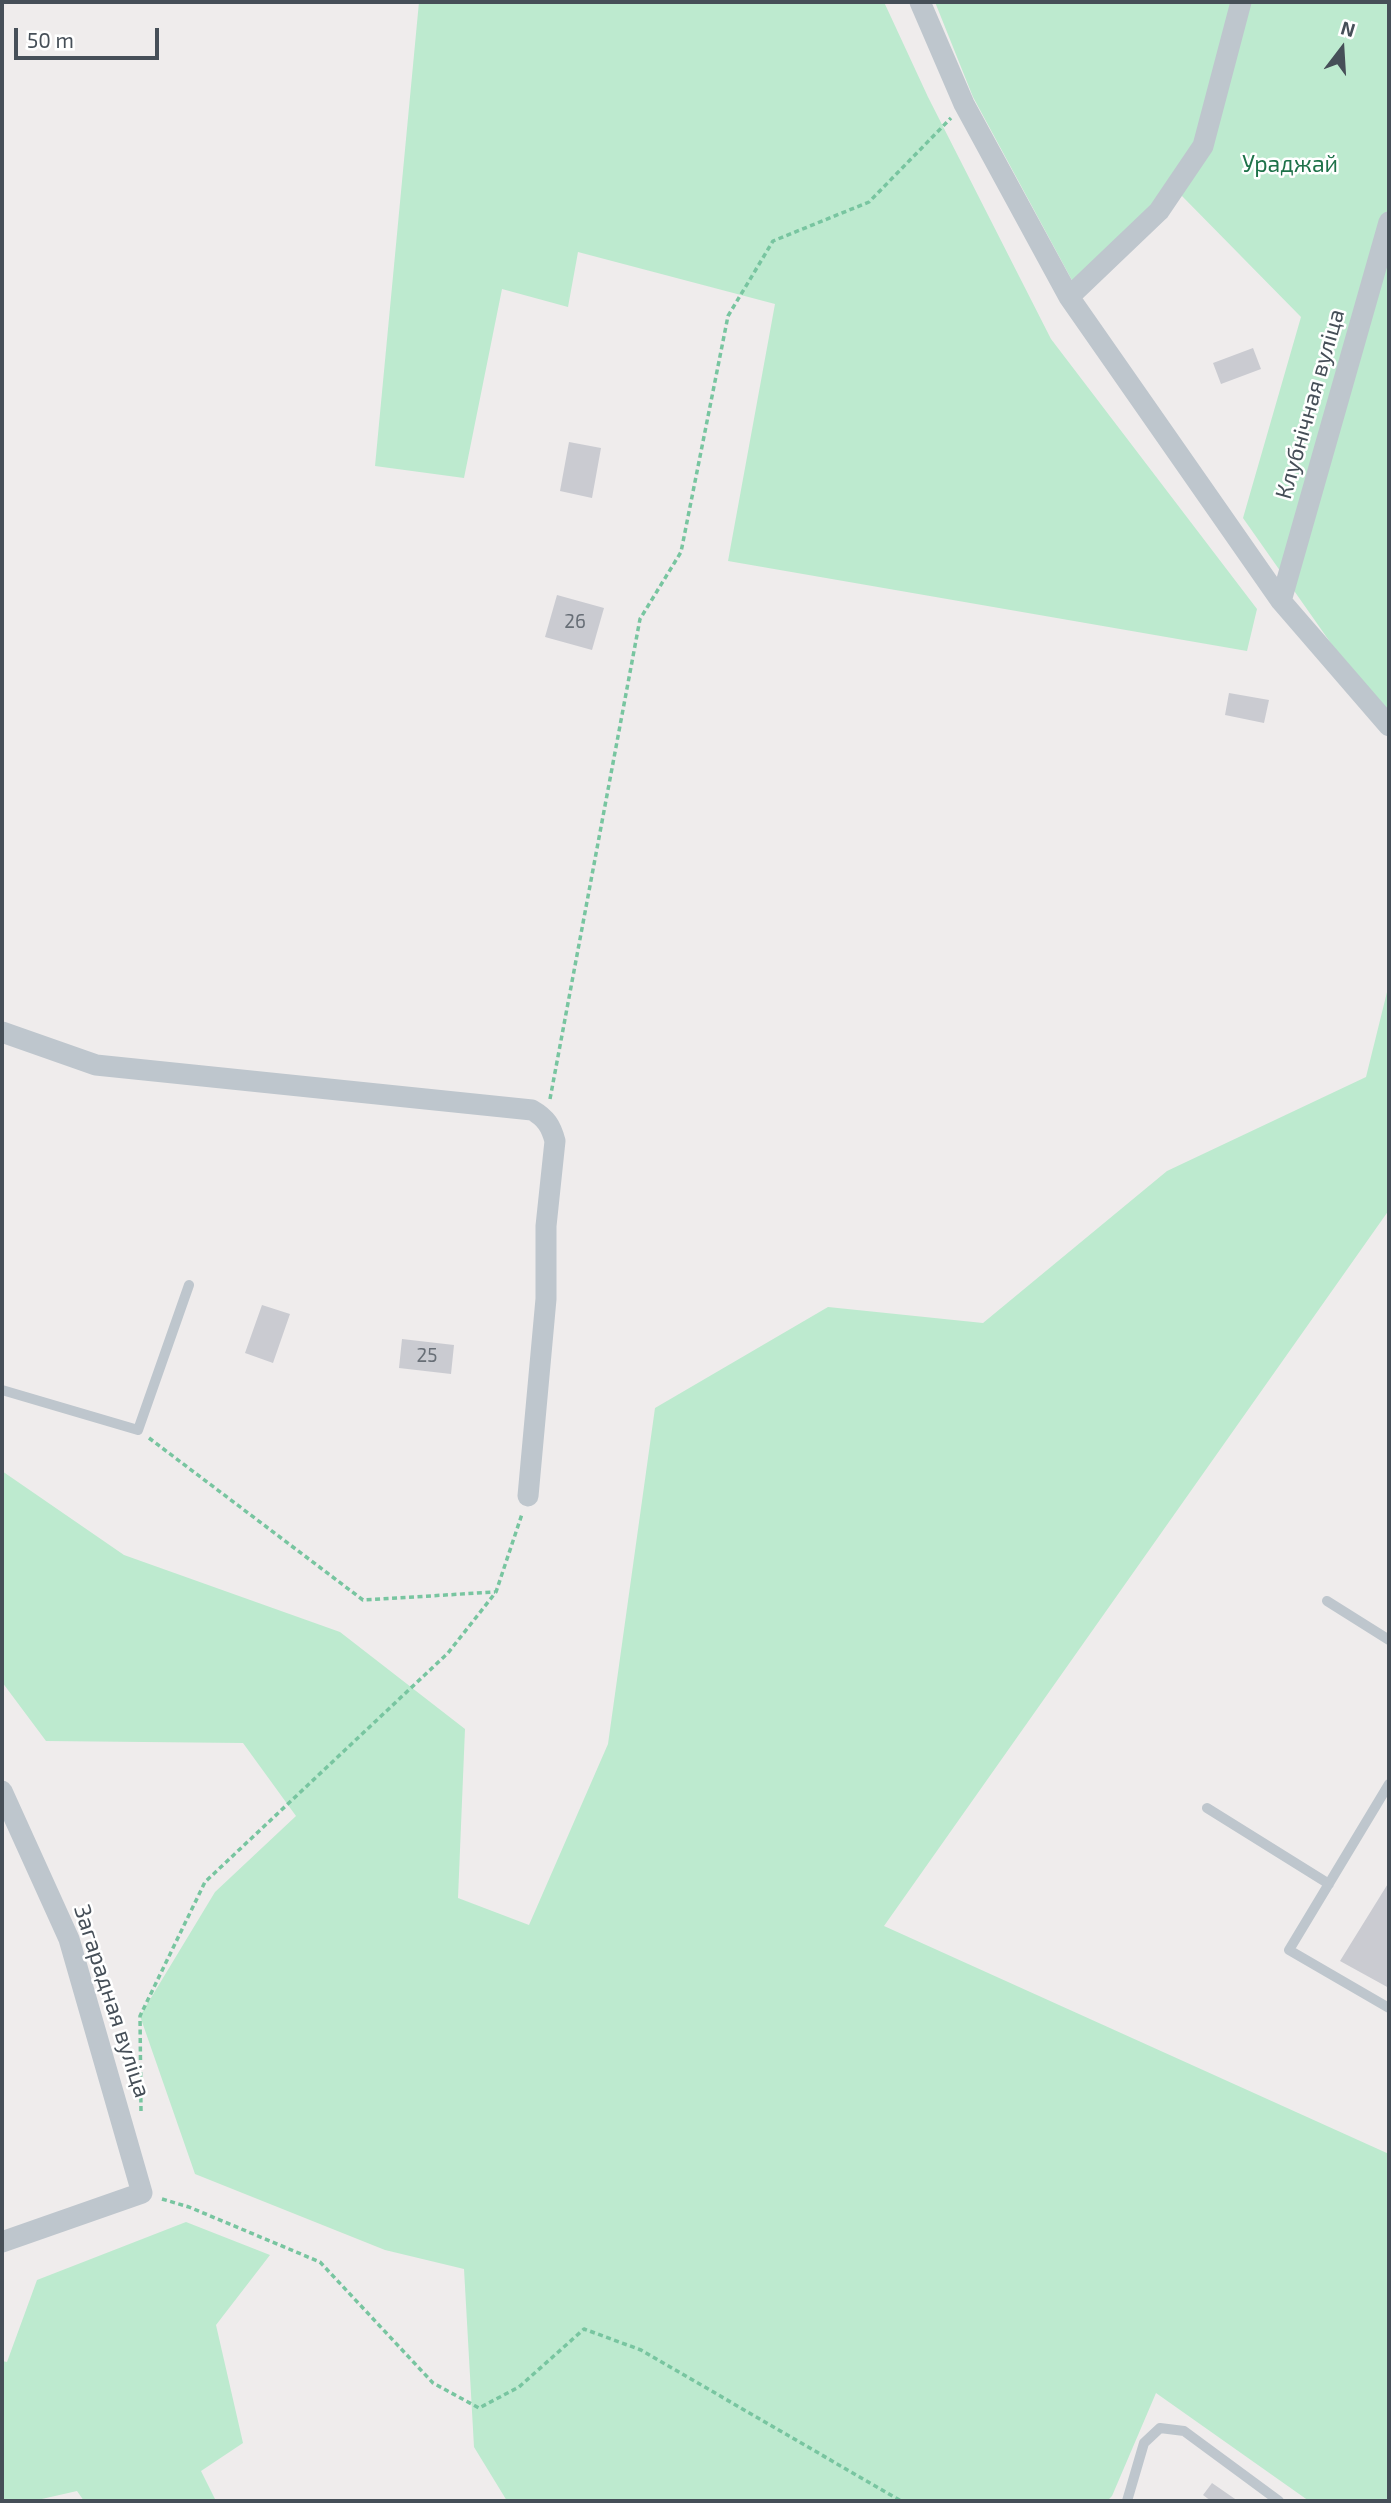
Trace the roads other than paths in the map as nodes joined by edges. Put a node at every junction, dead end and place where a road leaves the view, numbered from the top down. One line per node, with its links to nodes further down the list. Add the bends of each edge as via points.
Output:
1 (920, 2): 4 (street, via 964,104)
2 (1241, 2): 4 (street, via 1203,146 1159,211)
3 (1389, 222): 5 (street, Клубнічная вуліца)
4 (1069, 297): 5 (street)
5 (1282, 601): 6 (street)
6 (1389, 726)
7 (2, 1032): 10 (street, via 96,1065 532,1110 546,1119 555,1141)
8 (189, 1285): 9 (lane, via 138,1430)
9 (2, 1390)
10 (528, 1496)
11 (1327, 1601): 12 (lane)
12 (1389, 1640)
13 (1389, 1784): 16 (lane)
14 (2, 1791): 18 (street, Загарадная вуліца, via 69,1939 142,2193)
15 (1207, 1808): 16 (lane)
16 (1329, 1884): 17 (lane, via 1289,1951)
17 (1389, 2008)
18 (2, 2242)
19 (1127, 2501): 20 (lane, via 1144,2443 1160,2428 1184,2431)
20 (1279, 2501)

